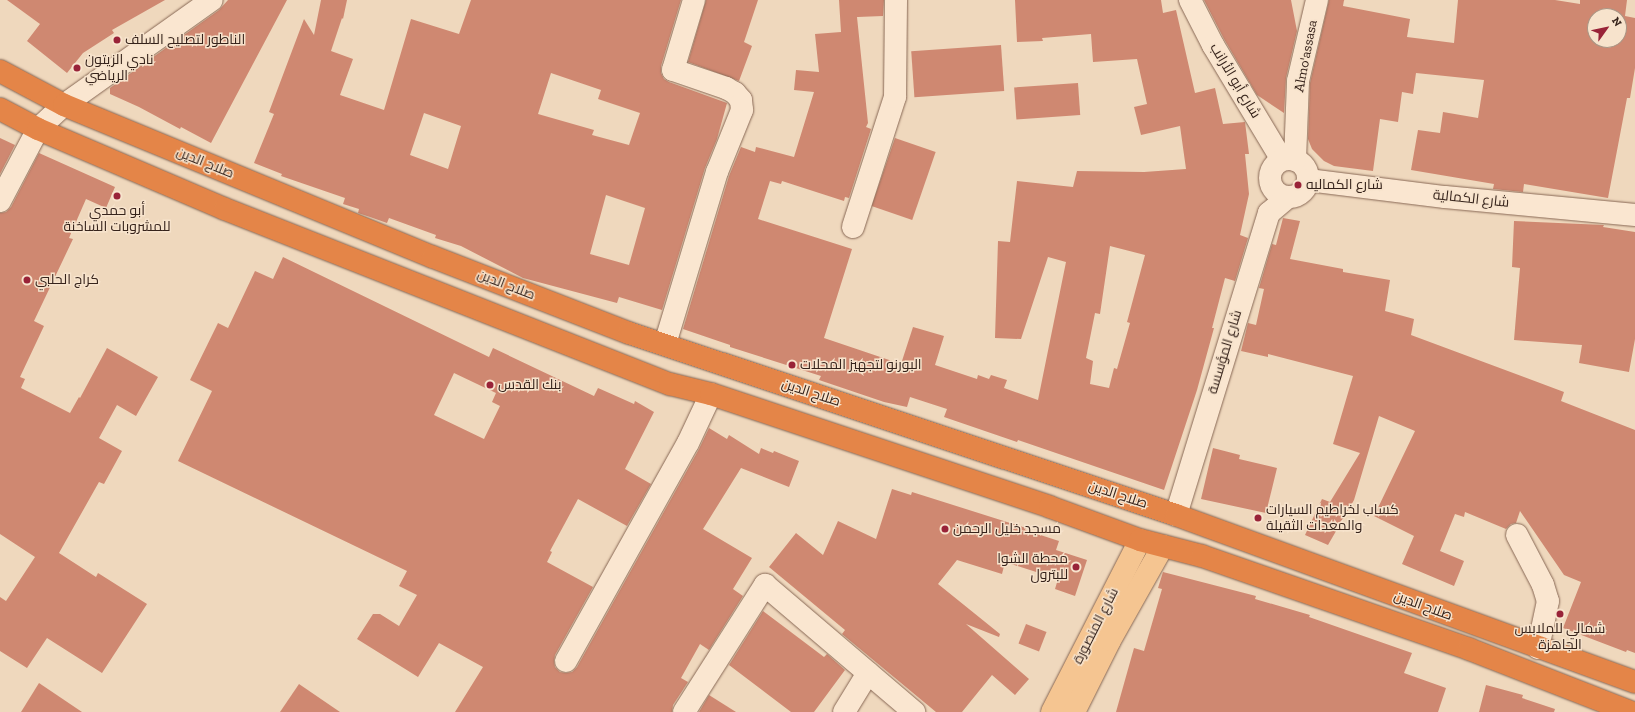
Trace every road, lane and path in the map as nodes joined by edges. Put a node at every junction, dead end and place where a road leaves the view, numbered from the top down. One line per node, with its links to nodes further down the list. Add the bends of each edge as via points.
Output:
1 (212, 0): 7 (street)
2 (694, 0): 16 (street, via 673,70 730,90 741,100 742,110 717,172)
3 (896, 0): 15 (street, via 895,97)
4 (1190, 0): 10 (street, شارع أبو الأرانب, via 1213,45)
5 (1317, 0): 10 (street, Almo'assasa, via 1298,81)
6 (0, 71): 7 (highway, صلاح الدين)
7 (64, 105): 9 (street); 16 (highway, صلاح الدين, via 441,260 629,333)
8 (0, 108): 9 (highway, صلاح الدين)
9 (38, 130): 13 (street); 17 (highway, صلاح الدين, via 225,209 670,384)
10 (1289, 160): 11 (street, via 1305,168); 12 (street, via 1273,168 1270,181 1279,194)
11 (1308, 180): 12 (street, via 1303,191 1297,196); 14 (street, شارع الكمالية, via 1445,197)
12 (1288, 197): 18 (street, شارع المؤسسة, via 1269,213)
13 (0, 201)
14 (1635, 215)
15 (853, 227)
16 (665, 344): 18 (highway, صلاح الدين)
17 (711, 394): 20 (highway, صلاح الدين, via 1050,507); 23 (street, via 688,443)
18 (1176, 514): 22 (highway, صلاح الدين)
19 (1517, 535): 22 (street, via 1543,584 1548,601)
20 (1140, 540): 21 (highway, صلاح الدين); 29 (main road, شارع المنصورة)
21 (1163, 546): 30 (main road, via 1110,640); 31 (highway, صلاح الدين, via 1202,556 1469,649)
22 (1538, 648): 25 (highway, صلاح الدين)
23 (566, 661)
24 (868, 673): 26 (street, via 765,585); 27 (street); 28 (street)
25 (1635, 682)
26 (684, 712)
27 (844, 712)
28 (914, 712)
29 (1052, 712)
30 (1074, 712)
31 (1631, 712)

